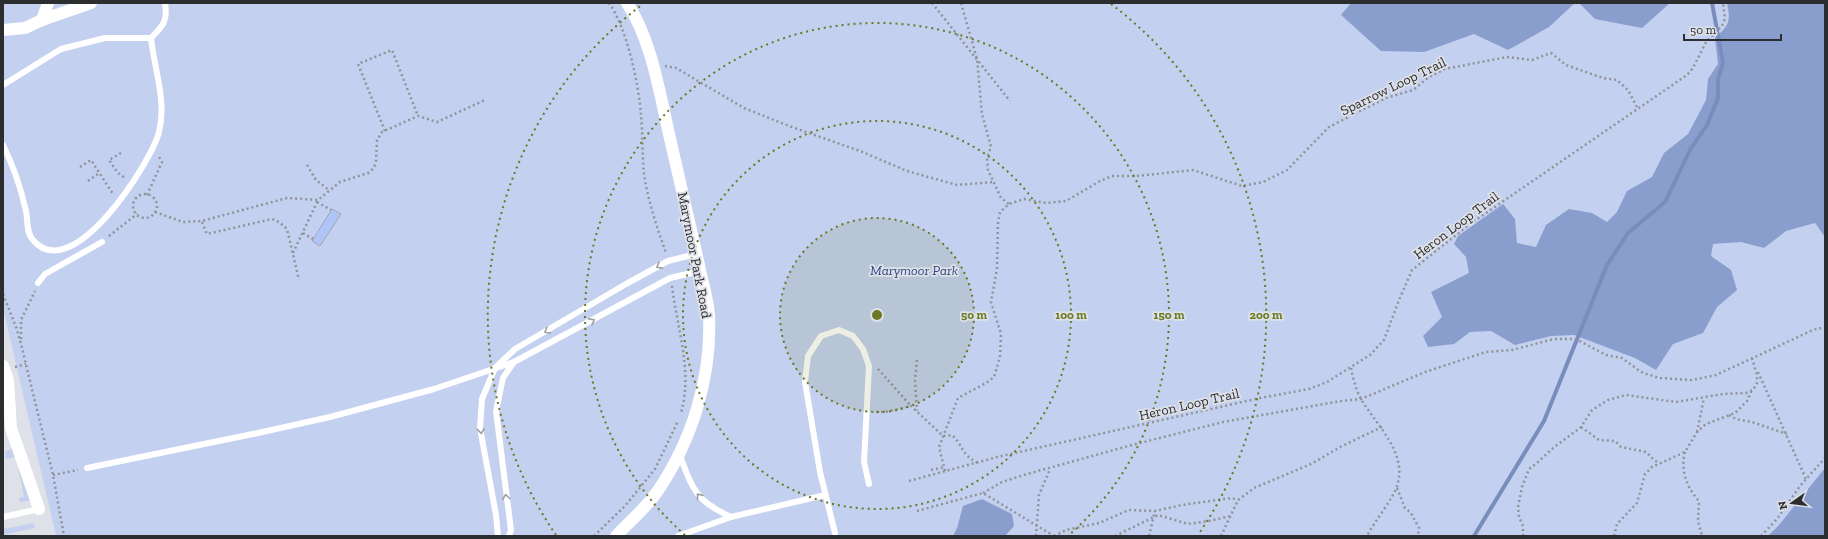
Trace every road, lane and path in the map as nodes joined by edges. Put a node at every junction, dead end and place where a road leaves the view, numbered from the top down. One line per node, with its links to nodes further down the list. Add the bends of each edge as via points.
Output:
1 (48, 3): 9 (street)
2 (91, 3): 9 (street)
3 (165, 3): 11 (lane, via 164,25)
4 (609, 3): 47 (path, via 618,18 636,81 641,115 644,174)
5 (627, 3): 13 (street, Marymoor Park Road)
6 (932, 3): 12 (path)
7 (961, 3): 12 (path)
8 (1723, 3): 17 (path, Heron Loop Trail, via 1725,19 1720,29 1710,37 1693,68)
9 (42, 20): 10 (street, via 26,28)
10 (3, 30)
11 (151, 38): 14 (lane, via 105,38 61,49); 21 (lane, via 161,115 160,130)
12 (977, 59): 16 (path); 28 (path, via 982,114 991,147 987,158 988,170)
13 (652, 63): 28 (path, via 676,68 744,108 907,171 957,185); 46 (street, Marymoor Park Road)
14 (3, 85)
15 (485, 100): 18 (path, via 437,122)
16 (1010, 101)
17 (1638, 109): 35 (path, Sparrow Loop Trail, via 1628,90 1617,80 1603,78 1566,65 1551,53 1532,60 1507,57 1445,69 1412,90 1386,98 1329,127 1287,170 1263,182 1242,186 1193,170 1112,176 1066,201 1046,203 1024,199); 64 (path, Heron Loop Trail, via 1470,224 1412,270 1384,340 1370,355)
18 (418, 116): 19 (path); 19 (path, via 392,50 358,64)
19 (385, 131): 29 (path, via 377,140 374,168 368,173 340,182)
20 (3, 145): 21 (lane, via 9,156 26,211 32,240 52,250 69,247 103,222 126,193)
21 (153, 148): 31 (path, via 162,162)
22 (121, 153): 26 (path, via 110,160)
23 (307, 165): 29 (path, via 316,180)
24 (80, 167): 25 (path, via 91,160)
25 (99, 173): 27 (path); 32 (path)
26 (124, 178)
27 (88, 181)
28 (994, 182): 35 (path, via 1001,198)
29 (328, 190): 34 (path)
30 (140, 192): 33 (path)
31 (147, 194): 33 (path); 39 (path, via 155,199)
32 (114, 195)
33 (143, 195): 37 (path, via 136,200)
34 (317, 201): 38 (path); 41 (path, via 287,198); 42 (path)
35 (1009, 204): 76 (path, via 1000,212 998,222 997,269 991,302 1001,334 1000,357 994,377 958,398)
36 (130, 206): 37 (path)
37 (134, 209): 40 (path)
38 (331, 210)
39 (155, 212): 40 (path, via 148,218); 41 (path, via 183,222)
40 (136, 214): 44 (path)
41 (202, 222): 45 (path, via 207,234 272,219 287,229)
42 (303, 233): 43 (path); 45 (path)
43 (313, 239)
44 (102, 242): 51 (lane, via 45,274)
45 (293, 254): 49 (path)
46 (696, 254): 48 (street, Marymoor Park Road); 63 (lane, one-way to 63, via 668,261 626,284 515,349)
47 (667, 257)
48 (700, 271): 57 (lane, one-way to 48, via 670,278); 78 (street, Marymoor Park Road, via 709,314 708,350 702,391)
49 (299, 280)
50 (671, 282): 107 (path, via 686,369 685,398 679,419 655,468 625,506)
51 (38, 283): 54 (path, via 21,320)
52 (3, 294): 54 (path)
53 (1825, 327): 55 (path)
54 (21, 344): 58 (path)
55 (1752, 358): 62 (path); 67 (path, via 1716,375 1692,380 1659,378 1641,372 1622,358 1606,355 1576,339 1554,339 1512,350 1486,352 1425,372)
56 (917, 360): 70 (path, via 915,380)
57 (514, 362): 63 (lane); 106 (lane, one-way to 57, via 511,530 496,411 503,378)
58 (26, 364): 61 (path); 87 (path)
59 (876, 365): 68 (path)
60 (3, 366): 95 (street, via 8,380 11,428)
61 (20, 366)
62 (1755, 367): 65 (path, via 1757,382); 75 (path)
63 (495, 368): 83 (lane, via 434,389 330,417); 105 (lane, one-way to 105, via 482,399 480,428)
64 (1351, 368): 67 (path); 80 (path, Heron Loop Trail, via 1309,389)
65 (1753, 390): 66 (path); 71 (path, via 1747,401 1735,413)
66 (1704, 398): 73 (path, via 1676,402 1626,395 1604,402 1592,410); 74 (path)
67 (1361, 399): 72 (path); 84 (path, via 1223,422)
68 (911, 406): 69 (path, via 886,412); 70 (path)
69 (867, 410): 90 (lane, via 864,462); 93 (lane, via 869,366 863,349 852,336 838,330 821,336 808,356 806,382)
70 (918, 411): 76 (path)
71 (1728, 415): 74 (path, via 1706,424); 75 (path)
72 (1382, 427): 91 (path, via 1395,452 1400,474); 94 (path, via 1311,464 1254,488)
73 (1581, 427): 81 (path, via 1599,440 1615,441 1621,447 1646,452); 117 (path, via 1529,469 1518,507)
74 (1696, 432): 77 (path)
75 (1787, 434): 88 (path)
76 (943, 436): 80 (path, via 952,435 959,442 965,455); 82 (path, via 939,447)
77 (1685, 452): 81 (path); 119 (path, via 1682,460 1688,486 1699,501 1698,521)
78 (680, 456): 100 (lane, one-way to 78, via 713,509 700,498 690,484); 108 (street, Marymoor Park Road, via 656,493)
79 (1825, 458): 88 (path)
80 (978, 463): 86 (path, Heron Loop Trail)
81 (1660, 463): 118 (path, via 1645,474 1636,503 1617,524)
82 (945, 467): 85 (path); 86 (path)
83 (87, 468): 87 (path)
84 (1050, 468): 92 (path, via 1002,482); 102 (path, via 1039,495)
85 (931, 470)
86 (946, 471): 89 (path, Heron Loop Trail)
87 (53, 475): 104 (path)
88 (1806, 479): 120 (path, via 1777,519)
89 (909, 481)
90 (869, 484)
91 (1396, 488): 115 (path); 116 (path, via 1405,508 1411,513 1419,528)
92 (983, 492): 96 (path); 102 (path)
93 (825, 495): 100 (lane); 103 (lane)
94 (1238, 500): 97 (path, via 1231,498); 98 (path)
95 (39, 509): 99 (lane)
96 (917, 511)
97 (1155, 511): 101 (path); 111 (path, via 1129,510 1099,523 1066,530)
98 (1230, 516): 101 (path, via 1188,524 1158,515); 114 (path)
99 (3, 517)
100 (731, 517): 109 (lane)
101 (1153, 517): 112 (path); 113 (path)
102 (1036, 524): 110 (path); 111 (path)
103 (835, 533)
104 (64, 536)
105 (498, 536)
106 (509, 536)
107 (594, 536)
108 (616, 536)
109 (678, 536)
110 (1036, 536)
111 (1054, 536)
112 (1116, 536)
113 (1149, 536)
114 (1221, 536)
115 (1367, 536)
116 (1418, 536)
117 (1523, 536)
118 (1614, 536)
119 (1702, 536)
120 (1761, 536)

